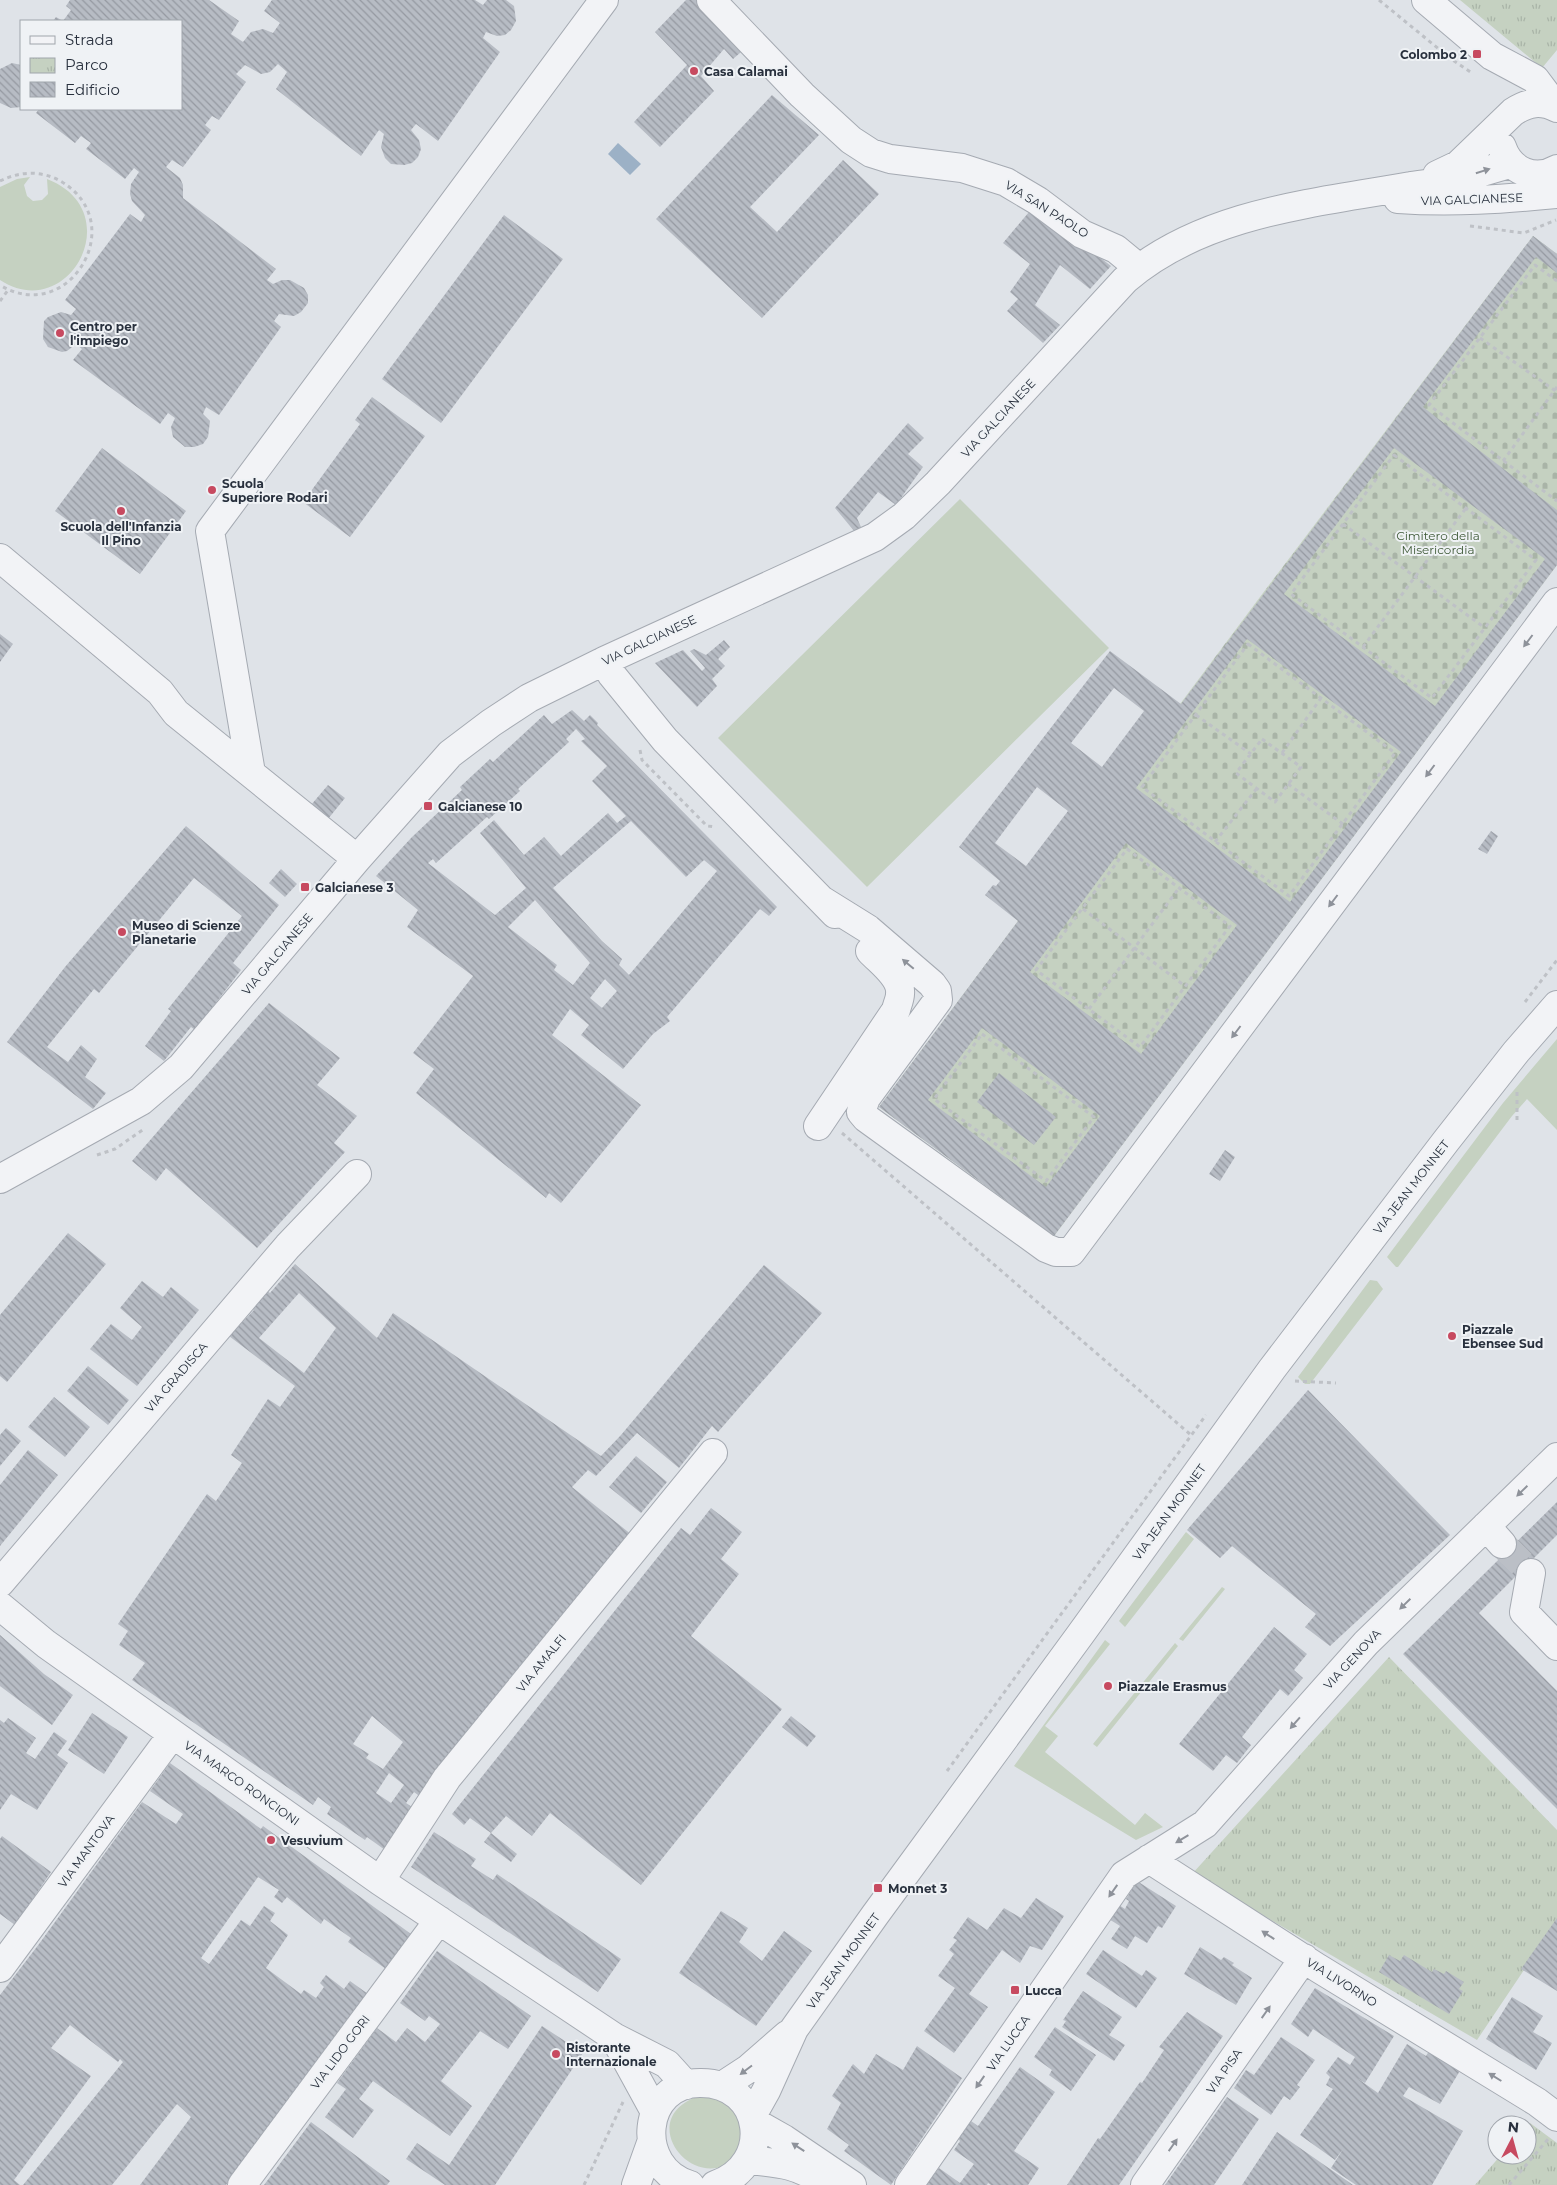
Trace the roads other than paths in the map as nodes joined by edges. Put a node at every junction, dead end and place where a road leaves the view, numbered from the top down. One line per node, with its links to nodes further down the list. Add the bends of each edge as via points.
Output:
1 (604, 0): 15 (street, via 210,530)
2 (711, 0): 11 (street, VIA SAN PAOLO, via 850,140 871,153 890,159 962,168 1006,182 1082,234 1116,250)
3 (1426, 0): 4 (street)
4 (1486, 66): 5 (street, via 1535,79); 6 (street, via 1514,93)
5 (1557, 108): 6 (street, VIA GALCIANESE, via 1534,102 1523,105)
6 (1509, 117): 7 (street, via 1501,144); 9 (street, VIA GALCIANESE, via 1458,165)
7 (1511, 164): 8 (street, VIA GALCIANESE, via 1530,174); 9 (street, VIA GALCIANESE, one-way to 7, via 1455,180)
8 (1555, 177): 10 (street, VIA GALCIANESE, via 1495,200 1436,202)
9 (1420, 184): 10 (street, VIA GALCIANESE)
10 (1357, 196): 11 (street, VIA GALCIANESE, via 1230,224 1182,243)
11 (1139, 268): 14 (street, VIA GALCIANESE, via 904,516 874,537)
12 (0, 558): 15 (street, via 160,692 176,713)
13 (1557, 602): 17 (street, one-way to 17, via 1071,1252 1046,1248 866,1118 862,1112 866,1098 938,1000 937,991 868,929)
14 (604, 661): 16 (street, VIA GALCIANESE, via 529,698 490,722 450,754); 17 (street, via 665,740)
15 (251, 773): 16 (street)
16 (357, 859): 21 (street, VIA GALCIANESE, via 181,1067 141,1101)
17 (823, 901): 19 (street, via 895,978 900,993 896,1010)
18 (1557, 1005): 34 (street, VIA JEAN MONNET, via 1458,1126 1272,1369)
19 (818, 1126)
20 (357, 1174): 25 (street, VIA GRADISCA, via 288,1246)
21 (0, 1179)
22 (713, 1453): 30 (street, VIA AMALFI, via 447,1778)
23 (1557, 1457): 29 (street, VIA GENOVA, one-way to 29, via 1494,1535 1366,1643 1205,1824)
24 (1531, 1573): 27 (street, via 1524,1612)
25 (0, 1583)
26 (0, 1606): 28 (street, VIA MARCO RONCIONI, via 46,1644)
27 (1557, 1646)
28 (172, 1735): 30 (street, VIA MARCO RONCIONI); 33 (street, VIA MANTOVA)
29 (1148, 1859): 32 (street, VIA LIVORNO, one-way to 29); 49 (street, VIA LUCCA, one-way to 49, via 1124,1875)
30 (380, 1881): 31 (street, VIA MARCO RONCIONI)
31 (438, 1920): 35 (street, VIA MARCO RONCIONI); 44 (street, VIA LIDO GORI)
32 (1304, 1958): 39 (street, VIA LIVORNO, one-way to 32); 50 (street, VIA PISA, one-way to 32)
33 (0, 1968)
34 (794, 2029): 37 (street, VIA JEAN MONNET, one-way to 37, via 748,2070); 40 (street, VIA JEAN MONNET)
35 (614, 2037): 36 (street, VIA MARCO RONCIONI, via 668,2064); 38 (street, VIA MARCO RONCIONI)
36 (686, 2085): 37 (street); 38 (street, via 663,2100)
37 (722, 2086): 40 (street, via 740,2098)
38 (656, 2112): 41 (street, via 651,2127)
39 (1549, 2118)
40 (753, 2119): 42 (street, via 755,2135); 48 (street, one-way to 40)
41 (651, 2143): 43 (street, via 656,2159); 45 (street)
42 (748, 2160): 46 (street, via 738,2173); 47 (street, via 779,2163 808,2172)
43 (682, 2184)
44 (242, 2185)
45 (636, 2185)
46 (715, 2185)
47 (827, 2185)
48 (852, 2185)
49 (909, 2185)
50 (1145, 2185)

